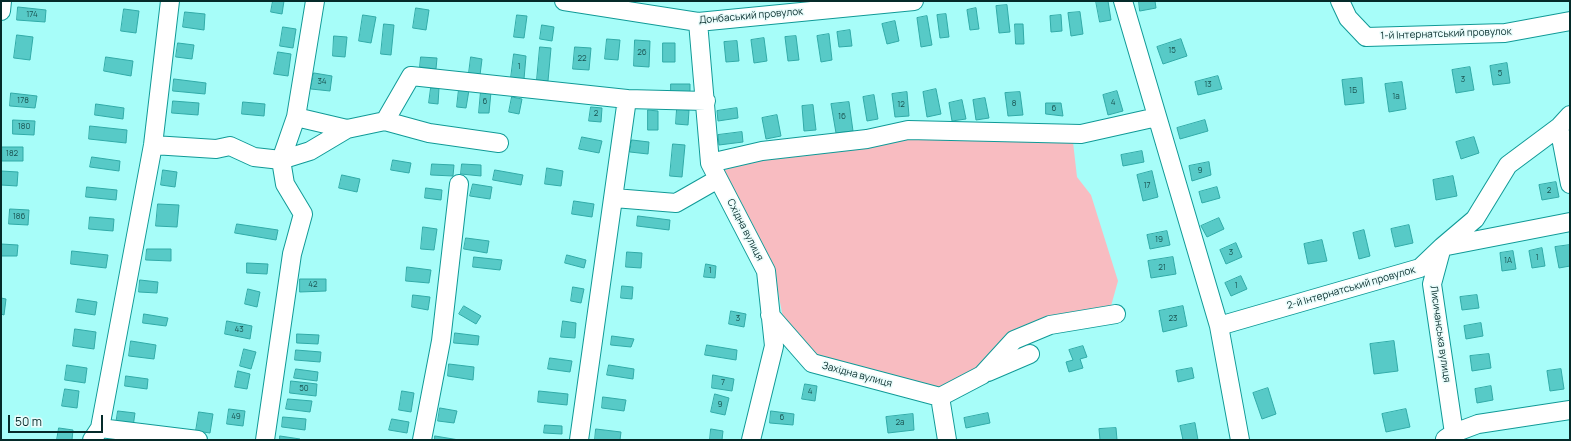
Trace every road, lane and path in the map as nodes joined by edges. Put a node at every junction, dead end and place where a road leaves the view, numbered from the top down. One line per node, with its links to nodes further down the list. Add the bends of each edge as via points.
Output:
1 (2, 1): 8 (street)
2 (170, 1): 19 (street)
3 (315, 1): 13 (street)
4 (564, 1): 10 (street, Донбаський провулок)
5 (914, 1): 10 (street, Донбаський провулок)
6 (1123, 1): 14 (street)
7 (1340, 1): 9 (street, 1-й Інтернатський провулок, via 1348,18 1366,37 1505,33)
8 (1, 11)
9 (1570, 21)
10 (698, 22): 12 (street, Східна вулиця)
11 (627, 99): 12 (street); 15 (street, via 412,76); 24 (street)
12 (706, 101): 21 (street, Східна вулиця)
13 (296, 117): 17 (street); 20 (street)
14 (1157, 117): 21 (street, via 1081,134 908,130 867,139 762,151); 29 (street)
15 (385, 121): 17 (street); 18 (street, via 430,133)
16 (1565, 121): 23 (street); 26 (street, via 1508,165 1475,219)
17 (347, 130): 20 (street, via 310,151)
18 (499, 143)
19 (153, 145): 20 (street, via 216,149 230,146 254,158); 34 (street)
20 (281, 160): 37 (street, via 285,184 303,214 292,254)
21 (714, 171): 24 (street, via 676,203); 28 (street, Східна вулиця, via 766,271)
22 (459, 184): 38 (street, via 440,341)
23 (1570, 184)
24 (614, 198): 39 (street)
25 (1570, 222): 26 (street)
26 (1442, 246): 29 (street, 2-й Інтернатський провулок, via 1420,268); 35 (street, Лисичанська вулиця, via 1432,284)
27 (1116, 314): 31 (street, via 1050,325 1014,340)
28 (770, 315): 32 (street, Західна вулиця, via 812,363); 40 (street, Східна вулиця, via 774,346)
29 (1219, 326): 42 (street)
30 (1030, 354): 31 (street)
31 (982, 375): 32 (street)
32 (940, 397): 41 (street)
33 (1570, 410): 35 (street, via 1478,424)
34 (96, 434): 36 (street)
35 (1451, 438)
36 (198, 440)
37 (265, 440)
38 (422, 440)
39 (579, 440)
40 (751, 440)
41 (947, 440)
42 (1240, 440)

